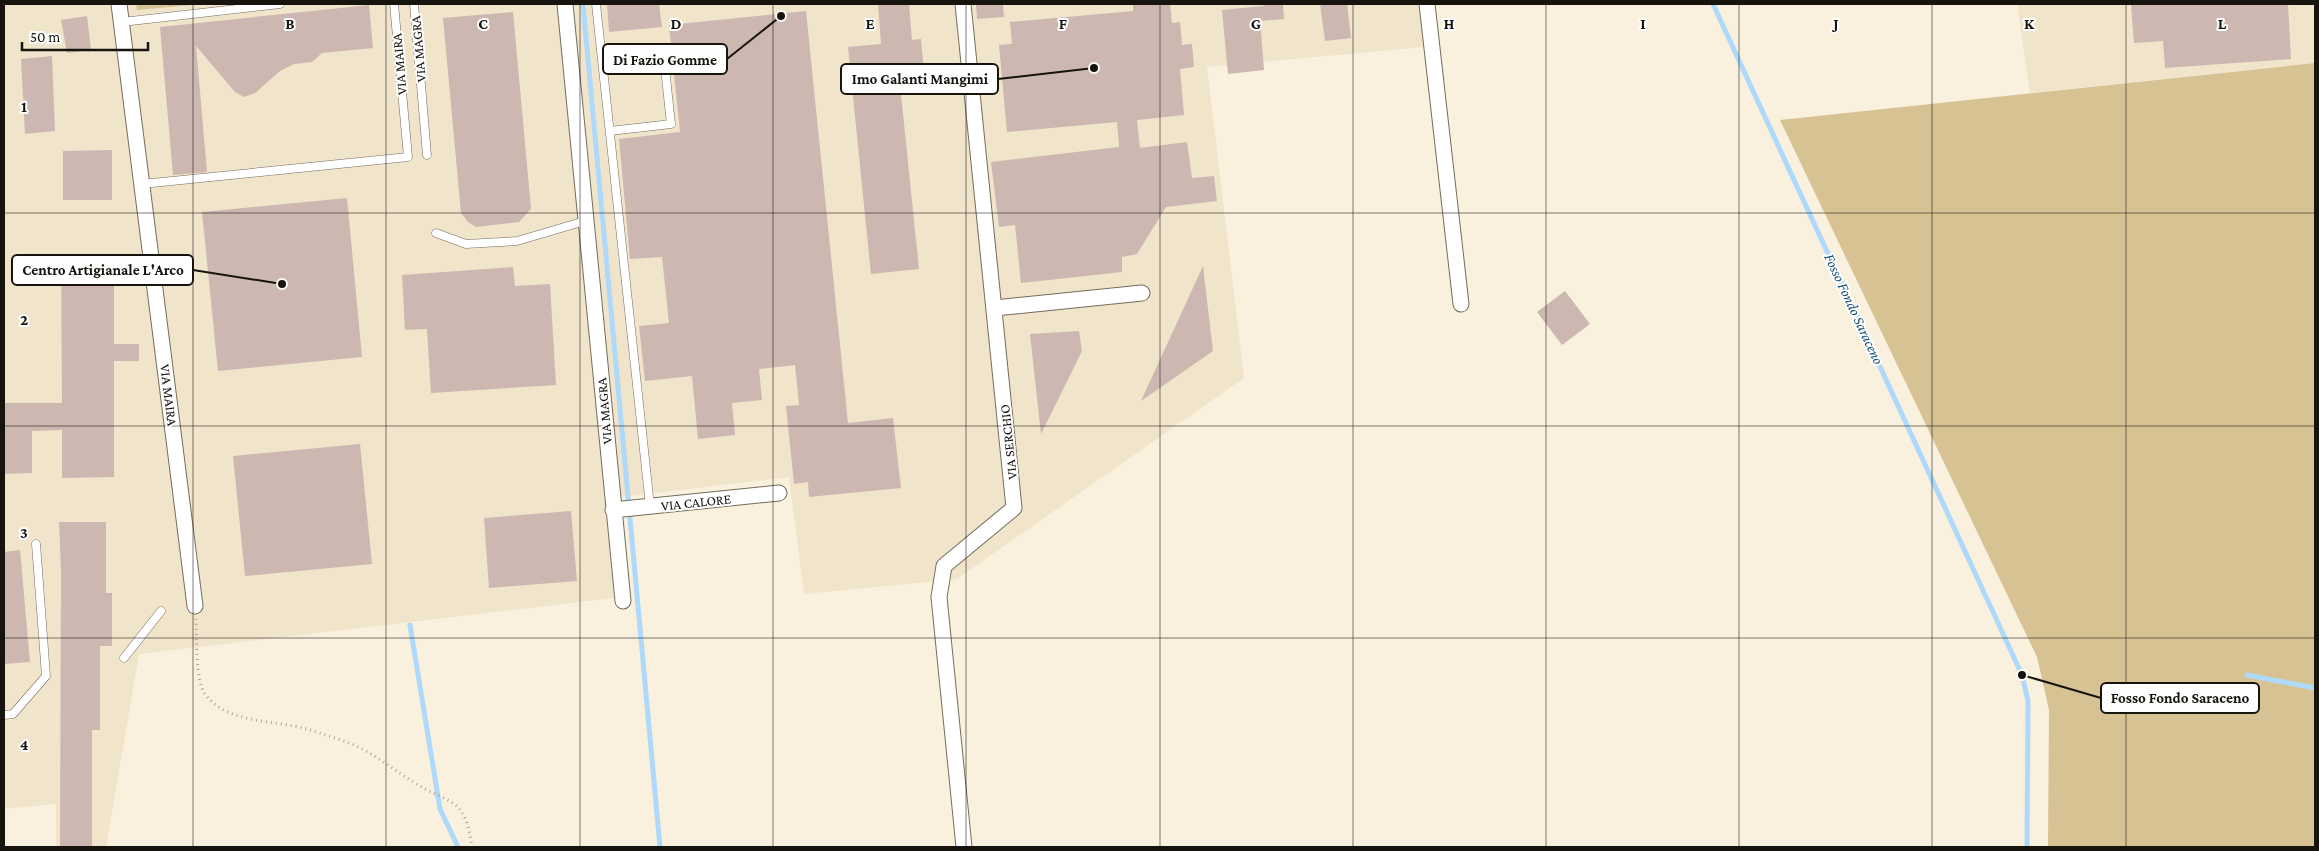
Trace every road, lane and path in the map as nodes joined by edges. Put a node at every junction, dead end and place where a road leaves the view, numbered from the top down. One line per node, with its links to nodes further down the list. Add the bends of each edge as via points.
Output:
1 (119, 4): 9 (street, VIA MAIRA)
2 (280, 4): 9 (lane)
3 (394, 4): 13 (lane, VIA MAIRA, via 408,157)
4 (414, 4): 12 (lane, VIA MAGRA)
5 (564, 4): 14 (street, VIA MAGRA)
6 (596, 4): 11 (lane)
7 (963, 4): 18 (street, VIA SERCHIO)
8 (1427, 4): 17 (street)
9 (122, 22): 13 (street, VIA MAIRA)
10 (664, 59): 11 (lane, via 671,124)
11 (610, 131): 20 (lane)
12 (427, 155)
13 (142, 184): 24 (street, VIA MAIRA)
14 (585, 221): 15 (lane, via 517,241 466,244); 21 (street, VIA MAGRA)
15 (436, 233)
16 (1142, 293): 18 (street)
17 (1461, 304)
18 (995, 308): 29 (street, VIA SERCHIO, via 1014,508 944,566 939,597)
19 (780, 493): 20 (street, VIA CALORE)
20 (650, 506): 21 (street, VIA CALORE)
21 (613, 510): 23 (street, VIA MAGRA)
22 (36, 544): 27 (lane, via 46,676 13,714)
23 (622, 601)
24 (195, 606): 28 (path, via 200,678 204,693 214,703 248,720 275,721 355,746 461,810 469,828)
25 (161, 610): 26 (lane)
26 (124, 658)
27 (4, 715)
28 (472, 847)
29 (964, 847)

